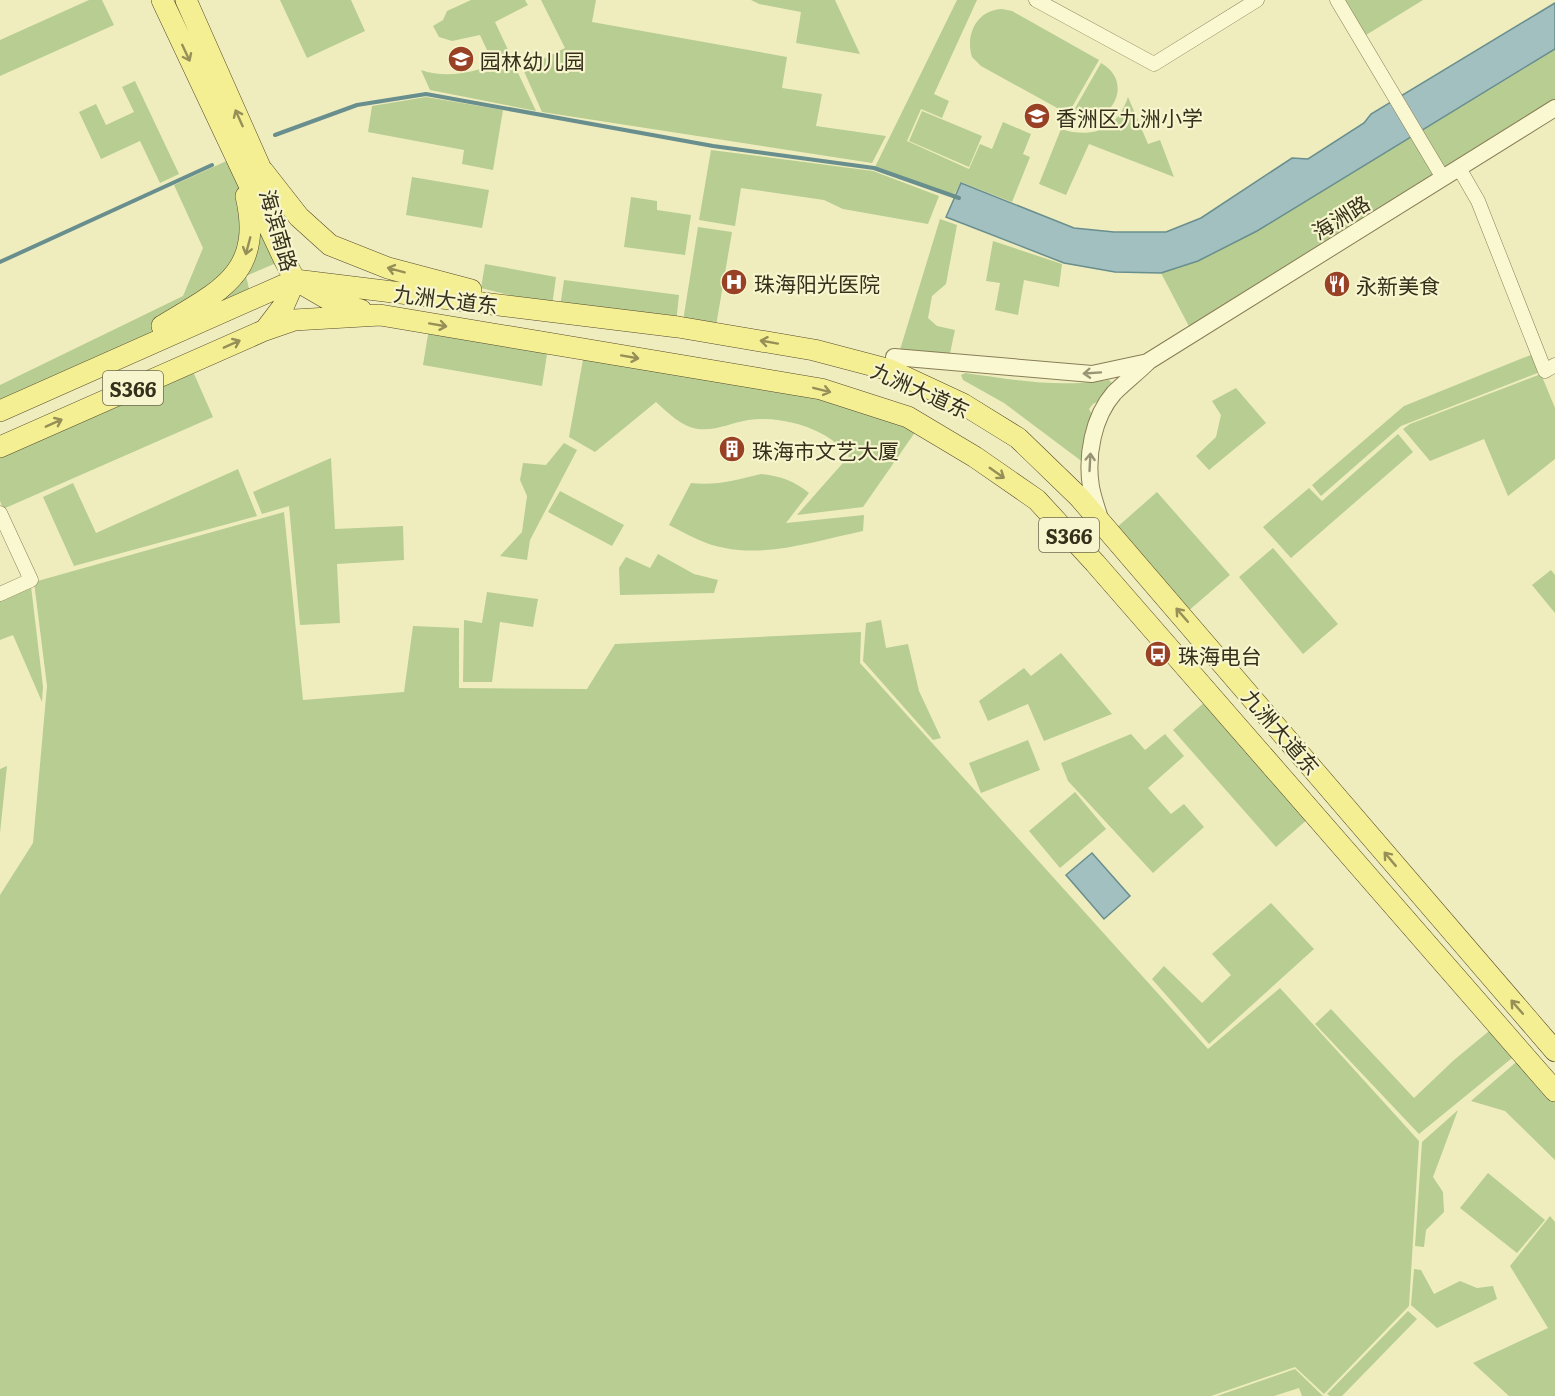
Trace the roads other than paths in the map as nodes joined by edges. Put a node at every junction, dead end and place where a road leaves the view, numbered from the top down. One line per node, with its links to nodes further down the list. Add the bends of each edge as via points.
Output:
1 (162, 0): 8 (main road, 海滨南路, one-way to 8)
2 (186, 0): 9 (main road, 海滨南路, one-way to 2)
3 (1036, 0): 4 (street, via 1154,64)
4 (1257, 0)
5 (1337, 0): 10 (street)
6 (1555, 108): 7 (street, 海洲路)
7 (1459, 168): 10 (street, 海洲路); 17 (street, via 1478,201 1545,371)
8 (240, 169): 11 (main road, 海滨南路); 18 (main road, one-way to 18, via 250,214 250,243 240,269 191,309)
9 (263, 171): 11 (main road, 海滨南路, via 293,259); 12 (main road, one-way to 9, via 388,268 330,245 299,217)
10 (1443, 178): 16 (street, 海洲路)
11 (296, 280): 12 (main road, 九洲大道东 / S366); 13 (main road, via 333,302); 14 (main road); 18 (main road, S366)
12 (555, 312): 22 (main road, 九洲大道东 / S366, one-way to 12, via 1018,438 963,404 890,370 814,350 678,327)
13 (380, 315): 14 (main road, 九洲大道东 / S366, via 294,320); 25 (main road, 九洲大道东 / S366, one-way to 25, via 821,389 908,417 975,457 1037,500 1095,563)
14 (265, 330): 20 (main road, 九洲大道东 / S366, one-way to 14)
15 (894, 357): 16 (street, one-way to 15, via 1092,374)
16 (1149, 361): 22 (street, one-way to 16, via 1089,468 1095,432 1102,411 1114,394)
17 (1555, 365)
18 (84, 374): 19 (main road, S366)
19 (0, 411)
20 (0, 447)
21 (0, 513): 23 (street, via 31,580)
22 (1101, 519): 24 (main road, 九洲大道东 / S366, one-way to 22)
23 (0, 594)
24 (1555, 1051)
25 (1555, 1091)

